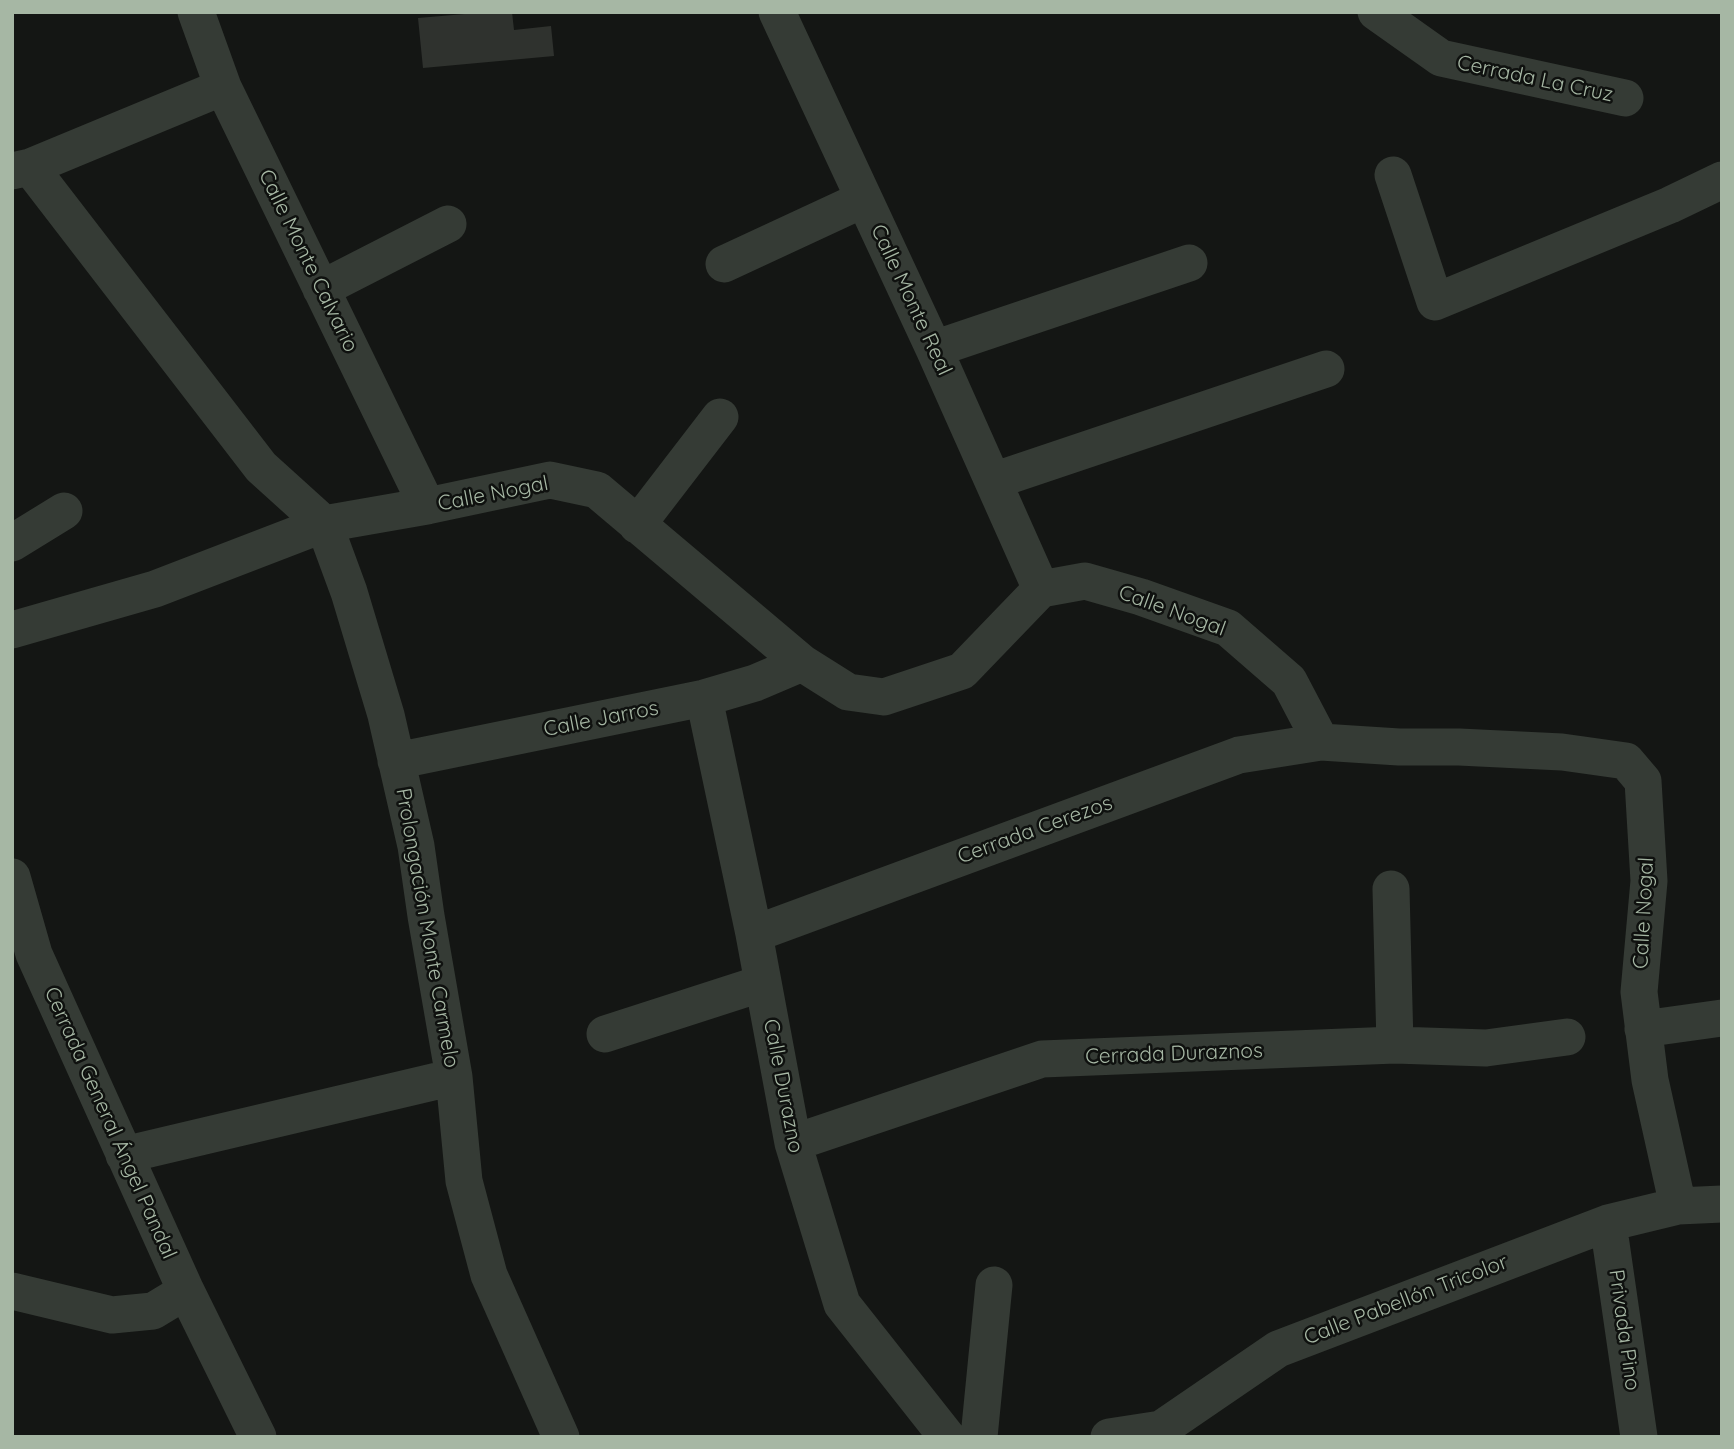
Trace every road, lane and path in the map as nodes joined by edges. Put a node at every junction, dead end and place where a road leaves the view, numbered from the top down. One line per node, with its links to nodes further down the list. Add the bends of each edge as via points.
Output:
1 (195, 12): 4 (street, Calle Monte Calvario)
2 (777, 12): 9 (street, Calle Monte Real)
3 (1376, 12): 5 (street, Cerrada La Cruz, via 1441,58)
4 (223, 87): 6 (street); 13 (street, Calle Monte Calvario)
5 (1625, 99)
6 (21, 169): 20 (street, Prolongación Monte Carmelo, via 69,216 261,467)
7 (1393, 175): 8 (street, via 1435,302)
8 (1722, 180)
9 (864, 199): 12 (street); 14 (street, Calle Monte Real)
10 (448, 223): 13 (street)
11 (1189, 263): 14 (street)
12 (724, 264)
13 (321, 289): 18 (street, Calle Monte Calvario)
14 (934, 349): 17 (street, Calle Monte Real)
15 (1326, 369): 17 (street)
16 (720, 417): 21 (street)
17 (993, 481): 23 (street, Calle Monte Real)
18 (427, 506): 20 (street, Calle Nogal); 21 (street, Calle Nogal, via 550,480 597,490)
19 (64, 511): 22 (street)
20 (324, 524): 24 (street, Calle Nogal, via 155,589); 28 (street, Prolongación Monte Carmelo, via 360,629)
21 (637, 525): 25 (street, Calle Nogal)
22 (12, 543)
23 (1041, 589): 25 (street, Calle Nogal, via 962,671 884,697 848,692); 27 (street, Calle Nogal, via 1085,581 1227,628 1289,681)
24 (12, 630)
25 (802, 663): 26 (street, Calle Jarros)
26 (704, 698): 28 (street, Calle Jarros); 31 (street, Calle Durazno)
27 (1321, 742): 31 (street, Cerrada Cerezos, via 1239,755); 34 (street, Calle Nogal, via 1549,752 1626,761 1643,781 1646,807 1648,881 1639,992)
28 (396, 761): 38 (street, Prolongación Monte Carmelo, via 416,846)
29 (12, 877): 40 (street, Cerrada General Ángel Pandal, via 34,954)
30 (1391, 889): 37 (street)
31 (754, 934): 32 (street, Calle Durazno)
32 (763, 983): 35 (street); 39 (street, Calle Durazno)
33 (1722, 1018): 34 (street)
34 (1643, 1029): 42 (street, Calle Nogal)
35 (605, 1034)
36 (1567, 1037): 37 (street, Cerrada Duraznos, via 1486,1048)
37 (1395, 1045): 39 (street, Cerrada Duraznos, via 1042,1059)
38 (454, 1077): 40 (street); 48 (street, Prolongación Monte Carmelo, via 464,1181 489,1275)
39 (793, 1143): 49 (street, Calle Durazno, via 842,1304)
40 (124, 1155): 46 (street, Cerrada General Ángel Pandal)
41 (1722, 1204): 42 (street, Calle Pabellón Tricolor)
42 (1678, 1206): 43 (street, Calle Pabellón Tricolor)
43 (1608, 1223): 51 (street, Calle Pabellón Tricolor, via 1278,1349 1161,1429); 52 (street, Privada Pino)
44 (994, 1286): 50 (street)
45 (12, 1291): 46 (street, via 112,1315 153,1311)
46 (186, 1291): 47 (street, Cerrada General Ángel Pandal)
47 (258, 1437)
48 (561, 1437)
49 (947, 1437)
50 (979, 1437)
51 (1109, 1437)
52 (1639, 1437)

